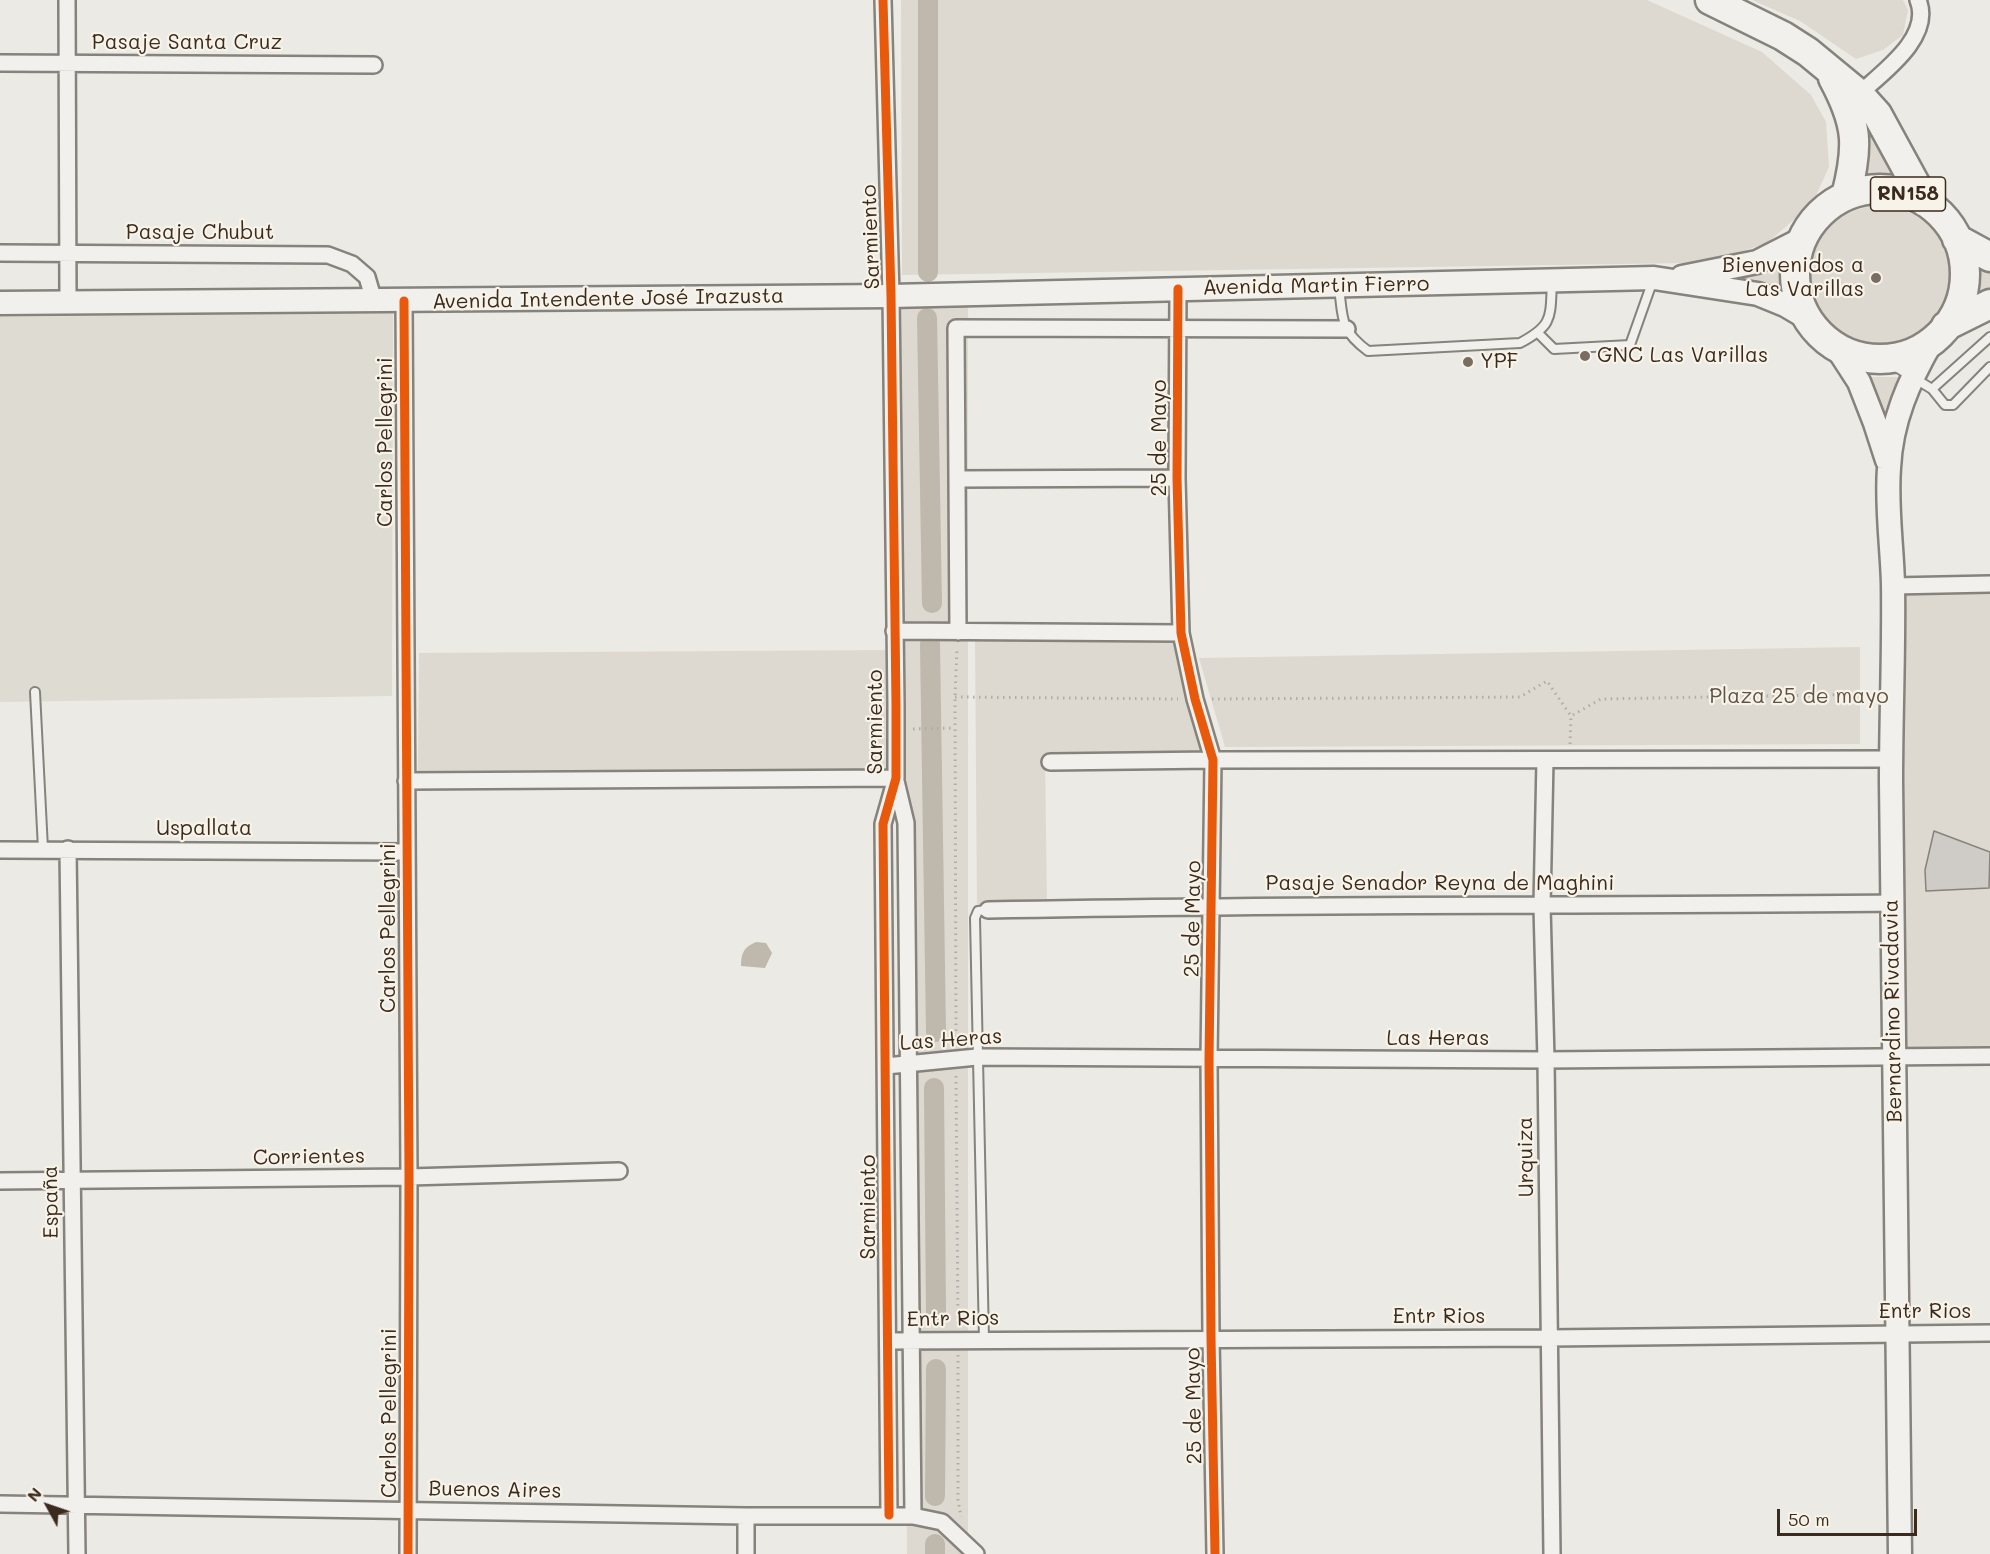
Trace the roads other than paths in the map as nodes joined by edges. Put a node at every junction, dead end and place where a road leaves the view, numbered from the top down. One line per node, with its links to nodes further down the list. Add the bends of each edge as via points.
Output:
1 (67, 0): 6 (street)
2 (883, 0): 21 (street, Sarmiento)
3 (1710, 0): 8 (highway, RN158, via 1783,36)
4 (1918, 0): 9 (street, via 1920,22 1911,45)
5 (0, 63): 6 (street, Pasaje Santa Cruz)
6 (67, 63): 7 (street, Pasaje Santa Cruz); 14 (street)
7 (374, 66)
8 (1828, 69): 9 (highway, RN158); 10 (highway, RN158, via 1853,124 1855,150)
9 (1859, 94): 11 (highway, RN158, via 1877,114)
10 (1846, 196): 11 (highway, RN158, via 1886,189); 12 (highway, RN158, via 1813,221)
11 (1925, 202): 13 (highway, RN158, via 1938,212)
12 (1802, 239): 17 (main road, Avenida Martin Fierro, via 1756,262); 27 (highway, RN158, via 1795,279 1798,299)
13 (1957, 239): 16 (highway); 31 (highway, RN158, via 1965,275 1959,302)
14 (68, 252): 15 (street, Pasaje Chubut); 22 (street, Pasaje Chubut, via 328,255 352,264 367,277); 24 (street)
15 (0, 253)
16 (1990, 257)
17 (1661, 279): 18 (main road, Avenida Martin Fierro); 27 (main road, Avenida Martin Fierro, via 1758,294); 30 (lane, via 1630,345 1554,348)
18 (1552, 280): 19 (main road, Avenida Martin Fierro); 30 (lane, via 1550,316)
19 (1339, 285): 20 (main road, Avenida Martin Fierro); 29 (lane)
20 (1178, 289): 21 (main road, Avenida Martin Fierro); 28 (street, 25 de Mayo)
21 (891, 296): 23 (main road, Avenida Intendente José Irazusta); 43 (street, Sarmiento)
22 (374, 301): 23 (main road, Avenida Intendente José Irazusta); 24 (main road, Avenida Intendente José Irazusta)
23 (404, 301): 52 (street, Carlos Pellegrini)
24 (68, 302): 25 (main road, Avenida Intendente José Irazusta)
25 (0, 303)
26 (1990, 304): 31 (highway)
27 (1807, 318): 33 (highway, RN158)
28 (1178, 328): 29 (street); 39 (street, 25 de Mayo); 40 (street, via 956,328)
29 (1347, 329): 30 (lane, via 1368,351 1520,343)
30 (1538, 333)
31 (1939, 334): 34 (highway, RN158, via 1914,352); 36 (main road, Bernardino Rivadavia / RN158)
32 (1990, 337): 37 (lane)
33 (1837, 348): 34 (highway, RN158); 38 (main road, Bernardino Rivadavia / RN158, via 1859,382)
34 (1883, 359): 36 (lane)
35 (1990, 367): 37 (lane, via 1953,405 1945,405)
36 (1912, 375): 37 (lane); 38 (main road, Bernardino Rivadavia / RN158, via 1902,400)
37 (1932, 388)
38 (1889, 467): 42 (main road, Bernardino Rivadavia / RN158)
39 (1178, 478): 40 (street); 45 (street, 25 de Mayo)
40 (957, 480): 44 (street)
41 (1990, 584): 42 (street)
42 (1893, 585): 47 (main road, Bernardino Rivadavia / RN158)
43 (894, 631): 44 (street); 51 (street, Sarmiento)
44 (958, 632): 45 (street)
45 (1180, 633): 48 (street, 25 de Mayo)
46 (35, 692): 53 (lane)
47 (1891, 759): 49 (street); 57 (main road, Bernardino Rivadavia / RN158)
48 (1213, 760): 49 (street); 50 (street); 58 (street, 25 de Mayo)
49 (1545, 760): 59 (street, Urquiza)
50 (1050, 762)
51 (896, 778): 52 (street); 66 (street, via 906,823); 67 (street, Sarmiento, via 883,824)
52 (406, 781): 56 (street, Carlos Pellegrini)
53 (43, 849): 54 (street, Uspallata); 55 (street, Uspallata)
54 (68, 849): 56 (street, Uspallata); 71 (street, España)
55 (0, 850)
56 (407, 852): 69 (street, Carlos Pellegrini)
57 (1891, 903): 59 (street, Pasaje Senador Reyna de Maghini); 63 (main road, Bernardino Rivadavia / RN158)
58 (1211, 905): 59 (street, Pasaje Senador Reyna de Maghini); 60 (street, Pasaje Senador Reyna de Maghini); 64 (street, 25 de Mayo)
59 (1542, 906): 65 (street, Urquiza)
60 (988, 909): 62 (lane, via 978,911 975,918)
61 (1990, 1056): 63 (street, Las Heras)
62 (976, 1057): 64 (street, Las Heras); 66 (street, Las Heras); 76 (lane)
63 (1894, 1057): 65 (street, Las Heras); 72 (main road, Bernardino Rivadavia / RN158)
64 (1209, 1059): 65 (street, Las Heras); 74 (street, 25 de Mayo)
65 (1546, 1060): 75 (street, Urquiza)
66 (909, 1064): 67 (street, Las Heras); 78 (street)
67 (886, 1066): 77 (street, Sarmiento)
68 (619, 1171): 69 (street, Corrientes)
69 (409, 1177): 71 (street, Corrientes); 81 (street, Carlos Pellegrini)
70 (0, 1181): 71 (street, Corrientes)
71 (71, 1181): 80 (street, España)
72 (1896, 1333): 73 (street, Entr Rios); 75 (street, Entr Rios); 91 (main road, Bernardino Rivadavia / RN158)
73 (1990, 1333)
74 (1211, 1338): 75 (street, Entr Rios); 76 (street, Entr Rios); 89 (street, 25 de Mayo)
75 (1549, 1338): 90 (street, Urquiza)
76 (984, 1340): 78 (street, Entr Rios)
77 (888, 1341): 78 (street, Entr Rios); 82 (street, Sarmiento)
78 (911, 1341): 84 (street)
79 (0, 1504): 80 (street, Buenos Aires)
80 (77, 1505): 81 (street, Buenos Aires); 85 (street, España)
81 (407, 1509): 83 (street, Buenos Aires); 86 (street, Carlos Pellegrini)
82 (888, 1515): 83 (street, Buenos Aires); 84 (street, Buenos Aires)
83 (746, 1516): 87 (street)
84 (919, 1516): 88 (street, Buenos Aires, via 942,1522)
85 (77, 1554)
86 (408, 1554)
87 (746, 1554)
88 (976, 1554)
89 (1215, 1554)
90 (1552, 1554)
91 (1900, 1554)

